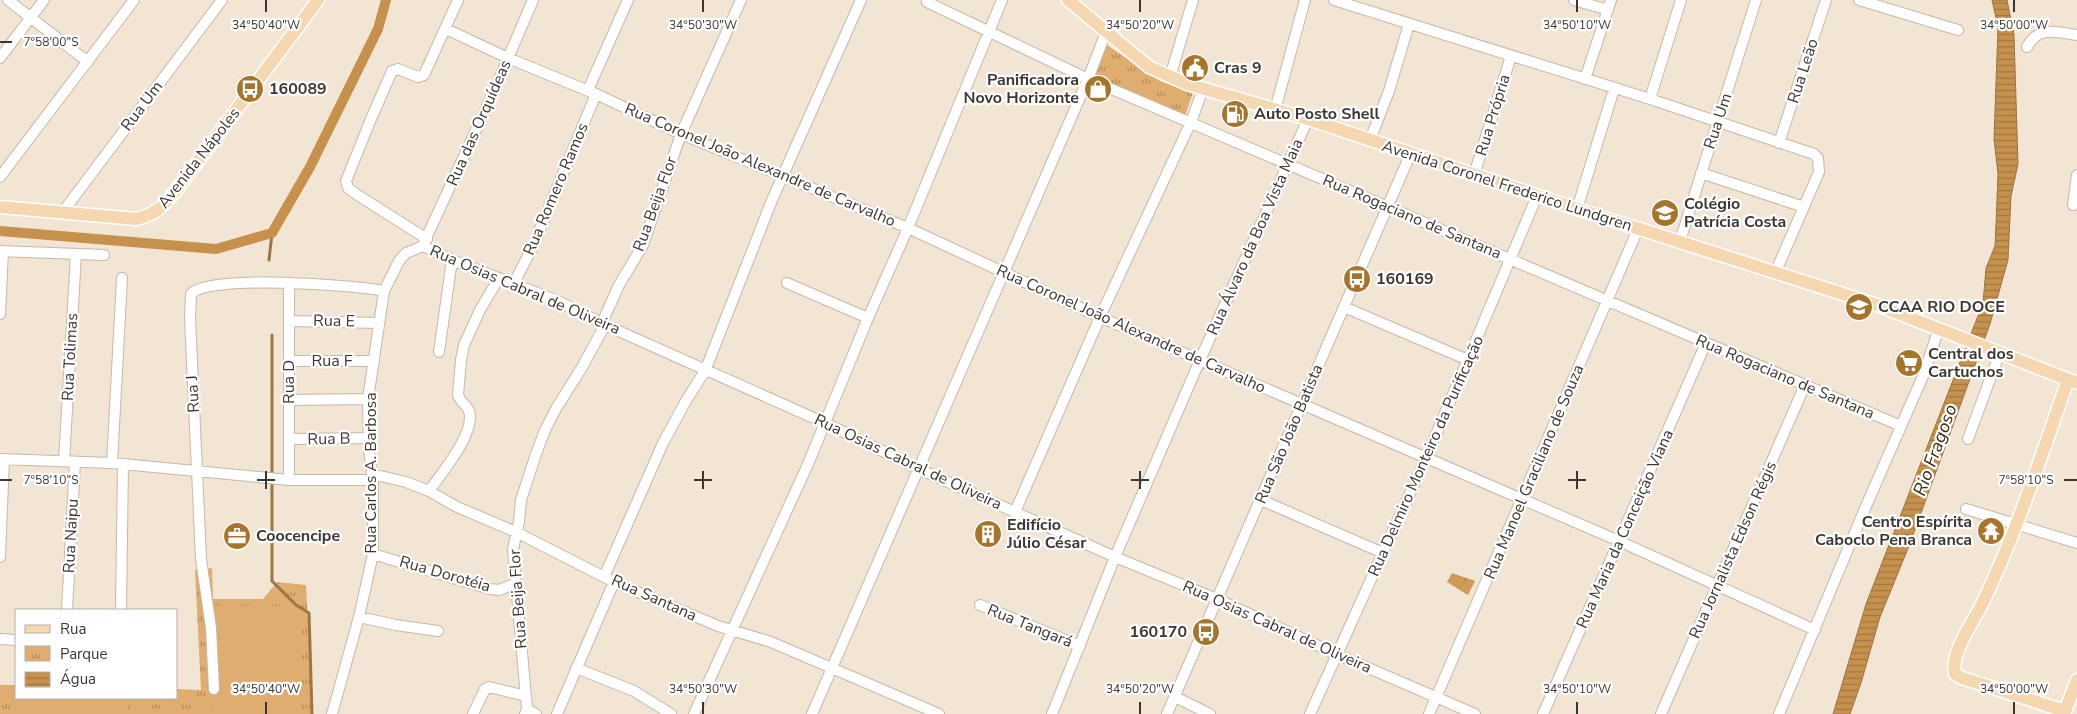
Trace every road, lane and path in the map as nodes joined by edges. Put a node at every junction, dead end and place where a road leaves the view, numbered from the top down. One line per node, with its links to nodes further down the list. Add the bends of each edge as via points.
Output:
1 (8, 0): 24 (street)
2 (44, 0): 24 (street)
3 (134, 0): 35 (street)
4 (318, 0): 63 (main road, Avenida Nápoles, via 157,212 136,219)
5 (458, 0): 26 (street)
6 (533, 0): 34 (street, Rua das Orquídeas)
7 (628, 0): 41 (street, Rua Romero Ramos)
8 (741, 0): 47 (street, Rua Beija Flor)
9 (861, 0): 56 (street)
10 (1002, 0): 28 (street)
11 (1193, 0): 36 (street)
12 (1305, 0): 43 (street)
13 (1334, 0): 22 (street)
14 (1574, 0): 23 (street)
15 (1681, 0): 42 (street)
16 (1756, 0): 46 (street, Rua Um)
17 (1826, 0): 49 (street, Rua Leão)
18 (1859, 0): 27 (street)
19 (219, 1): 63 (street, Rua Um)
20 (926, 2): 28 (street, Rua Rogaciano de Santana)
21 (1074, 3): 29 (main road, Avenida Coronel Frederico Lundgren)
22 (1362, 4): 25 (street)
23 (1610, 5): 38 (street)
24 (31, 17): 33 (street); 35 (street)
25 (1409, 24): 32 (street); 48 (street)
26 (446, 29): 34 (street, Rua Coronel João Alexandre de Carvalho); 66 (street, Rua Osias Cabral de Oliveira, via 424,76 418,77 398,69 392,71 346,181 348,188)
27 (1958, 30)
28 (988, 32): 37 (street, Rua Rogaciano de Santana); 64 (street)
29 (1106, 32): 36 (main road, Avenida Coronel Frederico Lundgren, via 1149,67); 37 (street)
30 (2077, 35): 31 (street, via 2046,31 2031,38)
31 (2027, 47)
32 (1511, 56): 38 (street); 53 (street, Rua Própria)
33 (0, 58)
34 (508, 58): 41 (street, Rua Coronel João Alexandre de Carvalho); 66 (street, Rua das Orquídeas)
35 (88, 62): 55 (street)
36 (1170, 77): 39 (main road, Avenida Coronel Frederico Lundgren)
37 (1088, 79): 45 (street, Rua Rogaciano de Santana); 74 (street)
38 (1585, 79): 40 (street)
39 (1203, 89): 43 (main road, Avenida Coronel Frederico Lundgren); 45 (street)
40 (1614, 89): 42 (street); 62 (street)
41 (592, 92): 47 (street, Rua Coronel João Alexandre de Carvalho); 77 (street, Rua Romero Ramos, via 533,246)
42 (1650, 98): 46 (street)
43 (1275, 110): 44 (main road, Avenida Coronel Frederico Lundgren)
44 (1308, 120): 48 (main road, Avenida Coronel Frederico Lundgren); 51 (street, Rua Álvaro da Boa Vista Maia)
45 (1191, 122): 51 (street, Rua Rogaciano de Santana); 84 (street)
46 (1718, 122): 49 (street); 52 (street, Rua Um)
47 (681, 134): 56 (street, Rua Coronel João Alexandre de Carvalho); 88 (street, Rua Beija Flor, via 643,245 619,284)
48 (1370, 140): 50 (main road, Avenida Coronel Frederico Lundgren)
49 (1779, 142): 61 (street, via 1818,158 1819,172)
50 (1410, 155): 53 (main road, Avenida Coronel Frederico Lundgren); 59 (street, Rua São João Batista)
51 (1288, 164): 59 (street, Rua Rogaciano de Santana); 93 (street, Rua Álvaro da Boa Vista Maia)
52 (1702, 173): 61 (street); 67 (street, Rua Um)
53 (1474, 175): 57 (main road, Avenida Coronel Frederico Lundgren)
54 (2077, 175): 58 (street)
55 (0, 177)
56 (783, 178): 64 (street, Rua Coronel João Alexandre de Carvalho); 97 (street, via 748,257)
57 (1537, 196): 62 (main road, Avenida Coronel Frederico Lundgren); 71 (street, Rua Delmiro Monteiro da Purificação)
58 (2073, 205)
59 (1386, 206): 71 (street, Rua Rogaciano de Santana); 82 (street, Rua São João Batista)
60 (0, 207): 63 (main road, Avenida Nápoles)
61 (1804, 207): 73 (street)
62 (1577, 209): 65 (main road, Avenida Coronel Frederico Lundgren)
63 (62, 213)
64 (908, 228): 74 (street, Rua Coronel João Alexandre de Carvalho); 85 (street)
65 (1638, 229): 67 (main road, Avenida Coronel Frederico Lundgren); 81 (street, Rua Manoel Graciliano de Souza)
66 (425, 242): 72 (street, Rua Osias Cabral de Oliveira); 80 (street, Rua Carlos A. Barbosa, via 399,261)
67 (1680, 242): 73 (main road, Avenida Coronel Frederico Lundgren)
68 (2, 251): 69 (street); 83 (street)
69 (76, 254): 70 (street); 110 (street, Rua Tolimas)
70 (104, 255)
71 (1512, 259): 81 (street, Rua Rogaciano de Santana); 94 (street, Rua Delmiro Monteiro da Purificação)
72 (452, 260): 76 (street, Rua Osias Cabral de Oliveira); 92 (street)
73 (1776, 271): 89 (main road, Avenida Coronel Frederico Lundgren)
74 (1003, 273): 84 (street, Rua Coronel João Alexandre de Carvalho); 113 (street)
75 (122, 278): 112 (street)
76 (499, 278): 77 (street, Rua Osias Cabral de Oliveira); 117 (street, via 472,325 460,360 458,395 470,418 467,431)
77 (514, 283): 88 (street, Rua Osias Cabral de Oliveira)
78 (786, 283): 85 (street)
79 (289, 284): 80 (street, Rua J, via 344,286); 86 (street, Rua D); 114 (street, Rua J, via 214,285 201,287 191,294)
80 (384, 292): 87 (street, Rua Carlos A. Barbosa)
81 (1608, 301): 90 (street, Rua Rogaciano de Santana); 119 (street, Rua Manoel Graciliano de Souza)
82 (1344, 307): 94 (street); 102 (street, Rua São João Batista)
83 (0, 314)
84 (1100, 317): 93 (street, Rua Coronel João Alexandre de Carvalho); 121 (street)
85 (868, 318): 103 (street)
86 (290, 321): 87 (street, Rua E); 95 (street, Rua D)
87 (379, 323): 96 (street, Rua Carlos A. Barbosa)
88 (603, 324): 97 (street, Rua Osias Cabral de Oliveira); 123 (street, Rua Beija Flor, via 542,438 523,491)
89 (1939, 328): 91 (main road, Avenida Coronel Frederico Lundgren); 104 (street)
90 (1706, 343): 99 (street, Rua Rogaciano de Santana); 124 (street, Rua Maria da Conceição Viana)
91 (1996, 350): 98 (main road, Avenida Coronel Frederico Lundgren); 107 (street)
92 (439, 352)
93 (1200, 360): 102 (street, Rua Coronel João Alexandre de Carvalho); 129 (street, Rua Álvaro da Boa Vista Maia)
94 (1468, 360): 108 (street, Rua Delmiro Monteiro da Purificação)
95 (289, 361): 96 (street, Rua F); 101 (street, Rua D)
96 (374, 361): 100 (street, Rua Carlos A. Barbosa)
97 (705, 370): 103 (street, Rua Osias Cabral de Oliveira); 130 (street, via 663,443)
98 (2072, 381): 122 (main road)
99 (1805, 386): 104 (street, Rua Rogaciano de Santana); 133 (street, Rua Jornalista Edson Régis)
100 (368, 399): 101 (street); 105 (street, Rua Carlos A. Barbosa)
101 (289, 400): 106 (street, Rua D)
102 (1302, 405): 108 (street, Rua Coronel João Alexandre de Carvalho); 118 (street, Rua São João Batista)
103 (825, 423): 113 (street, Rua Osias Cabral de Oliveira); 141 (street)
104 (1901, 426): 139 (street)
105 (368, 438): 106 (street, Rua B); 115 (street, Rua Carlos A. Barbosa)
106 (290, 439): 116 (street, Rua D)
107 (1968, 440)
108 (1426, 458): 119 (street, Rua Coronel João Alexandre de Carvalho); 126 (street, Rua Delmiro Monteiro da Purificação)
109 (2, 459): 110 (street, Rua Santana); 128 (street)
110 (64, 461): 111 (street, Rua Santana)
111 (75, 462): 112 (street, Rua Santana); 136 (street, Rua Naipu)
112 (117, 464): 114 (street, Rua Santana); 137 (street)
113 (919, 469): 121 (street, Rua Osias Cabral de Oliveira); 147 (street)
114 (197, 472): 116 (street, Rua Santana); 149 (street, Rua J, via 201,559 211,628)
115 (373, 477): 116 (street, Rua Santana); 117 (street, Rua Santana, via 406,482); 127 (street, Rua Carlos A. Barbosa)
116 (289, 480)
117 (429, 491): 123 (street, Rua Santana, via 457,507)
118 (1261, 500): 126 (street); 134 (street, Rua São João Batista)
119 (1522, 500): 124 (street, Rua Coronel João Alexandre de Carvalho); 152 (street, Rua Manoel Graciliano de Souza)
120 (1966, 509): 122 (street)
121 (1015, 512): 129 (street, Rua Osias Cabral de Oliveira)
122 (2018, 525): 125 (street); 154 (main road, via 1953,667 1955,674 1981,685)
123 (516, 532): 130 (street, Rua Santana); 132 (street, Rua Beija Flor, via 513,549)
124 (1619, 541): 133 (street, Rua Coronel João Alexandre de Carvalho); 168 (street, Rua Maria da Conceição Viana)
125 (2077, 543)
126 (1383, 553): 145 (street, Rua Delmiro Monteiro da Purificação)
127 (373, 554): 132 (street, Rua Dorotéia, via 490,589 499,590); 138 (street, Rua Carlos A. Barbosa)
128 (0, 557)
129 (1115, 557): 134 (street, Rua Osias Cabral de Oliveira); 144 (street, Rua Álvaro da Boa Vista Maia)
130 (604, 576): 131 (street, Rua Santana)
131 (614, 582): 141 (street, Rua Santana); 146 (street)
132 (518, 583): 150 (street, Rua Beija Flor)
133 (1717, 586): 139 (street, Rua Coronel João Alexandre de Carvalho); 169 (street, Rua Jornalista Edson Régis)
134 (1218, 599): 145 (street, Rua Osias Cabral de Oliveira); 151 (street, Rua São João Batista)
135 (980, 605): 144 (street, Rua Tangará)
136 (67, 609)
137 (121, 609)
138 (359, 617): 140 (street); 155 (street, Rua Carlos A. Barbosa)
139 (1816, 630): 170 (street)
140 (438, 631)
141 (733, 631): 147 (street, Rua Santana, via 771,642); 159 (street)
142 (0, 639): 143 (street)
143 (15, 640)
144 (1080, 646): 162 (street, Rua Álvaro da Boa Vista Maia)
145 (1336, 654): 152 (street, Rua Osias Cabral de Oliveira); 165 (street, Rua Delmiro Monteiro da Purificação)
146 (576, 668): 157 (street); 158 (street, via 634,691)
147 (832, 668): 160 (street); 161 (street, Rua Santana)
148 (2077, 680): 154 (main road)
149 (214, 689)
150 (526, 696): 153 (street, Rua Beija Flor); 156 (street, via 489,687)
151 (1175, 697): 163 (street, Rua São João Batista); 164 (street)
152 (1436, 697): 166 (street, Rua Manoel Graciliano de Souza); 167 (street, Rua Osias Cabral de Oliveira)
153 (530, 712)
154 (2068, 713)
155 (332, 714)
156 (473, 714)
157 (557, 714)
158 (671, 714)
159 (694, 714)
160 (812, 714)
161 (940, 714)
162 (1052, 714)
163 (1167, 714)
164 (1210, 714)
165 (1310, 714)
166 (1429, 714)
167 (1475, 714)
168 (1543, 714)
169 (1662, 714)
170 (1779, 714)

